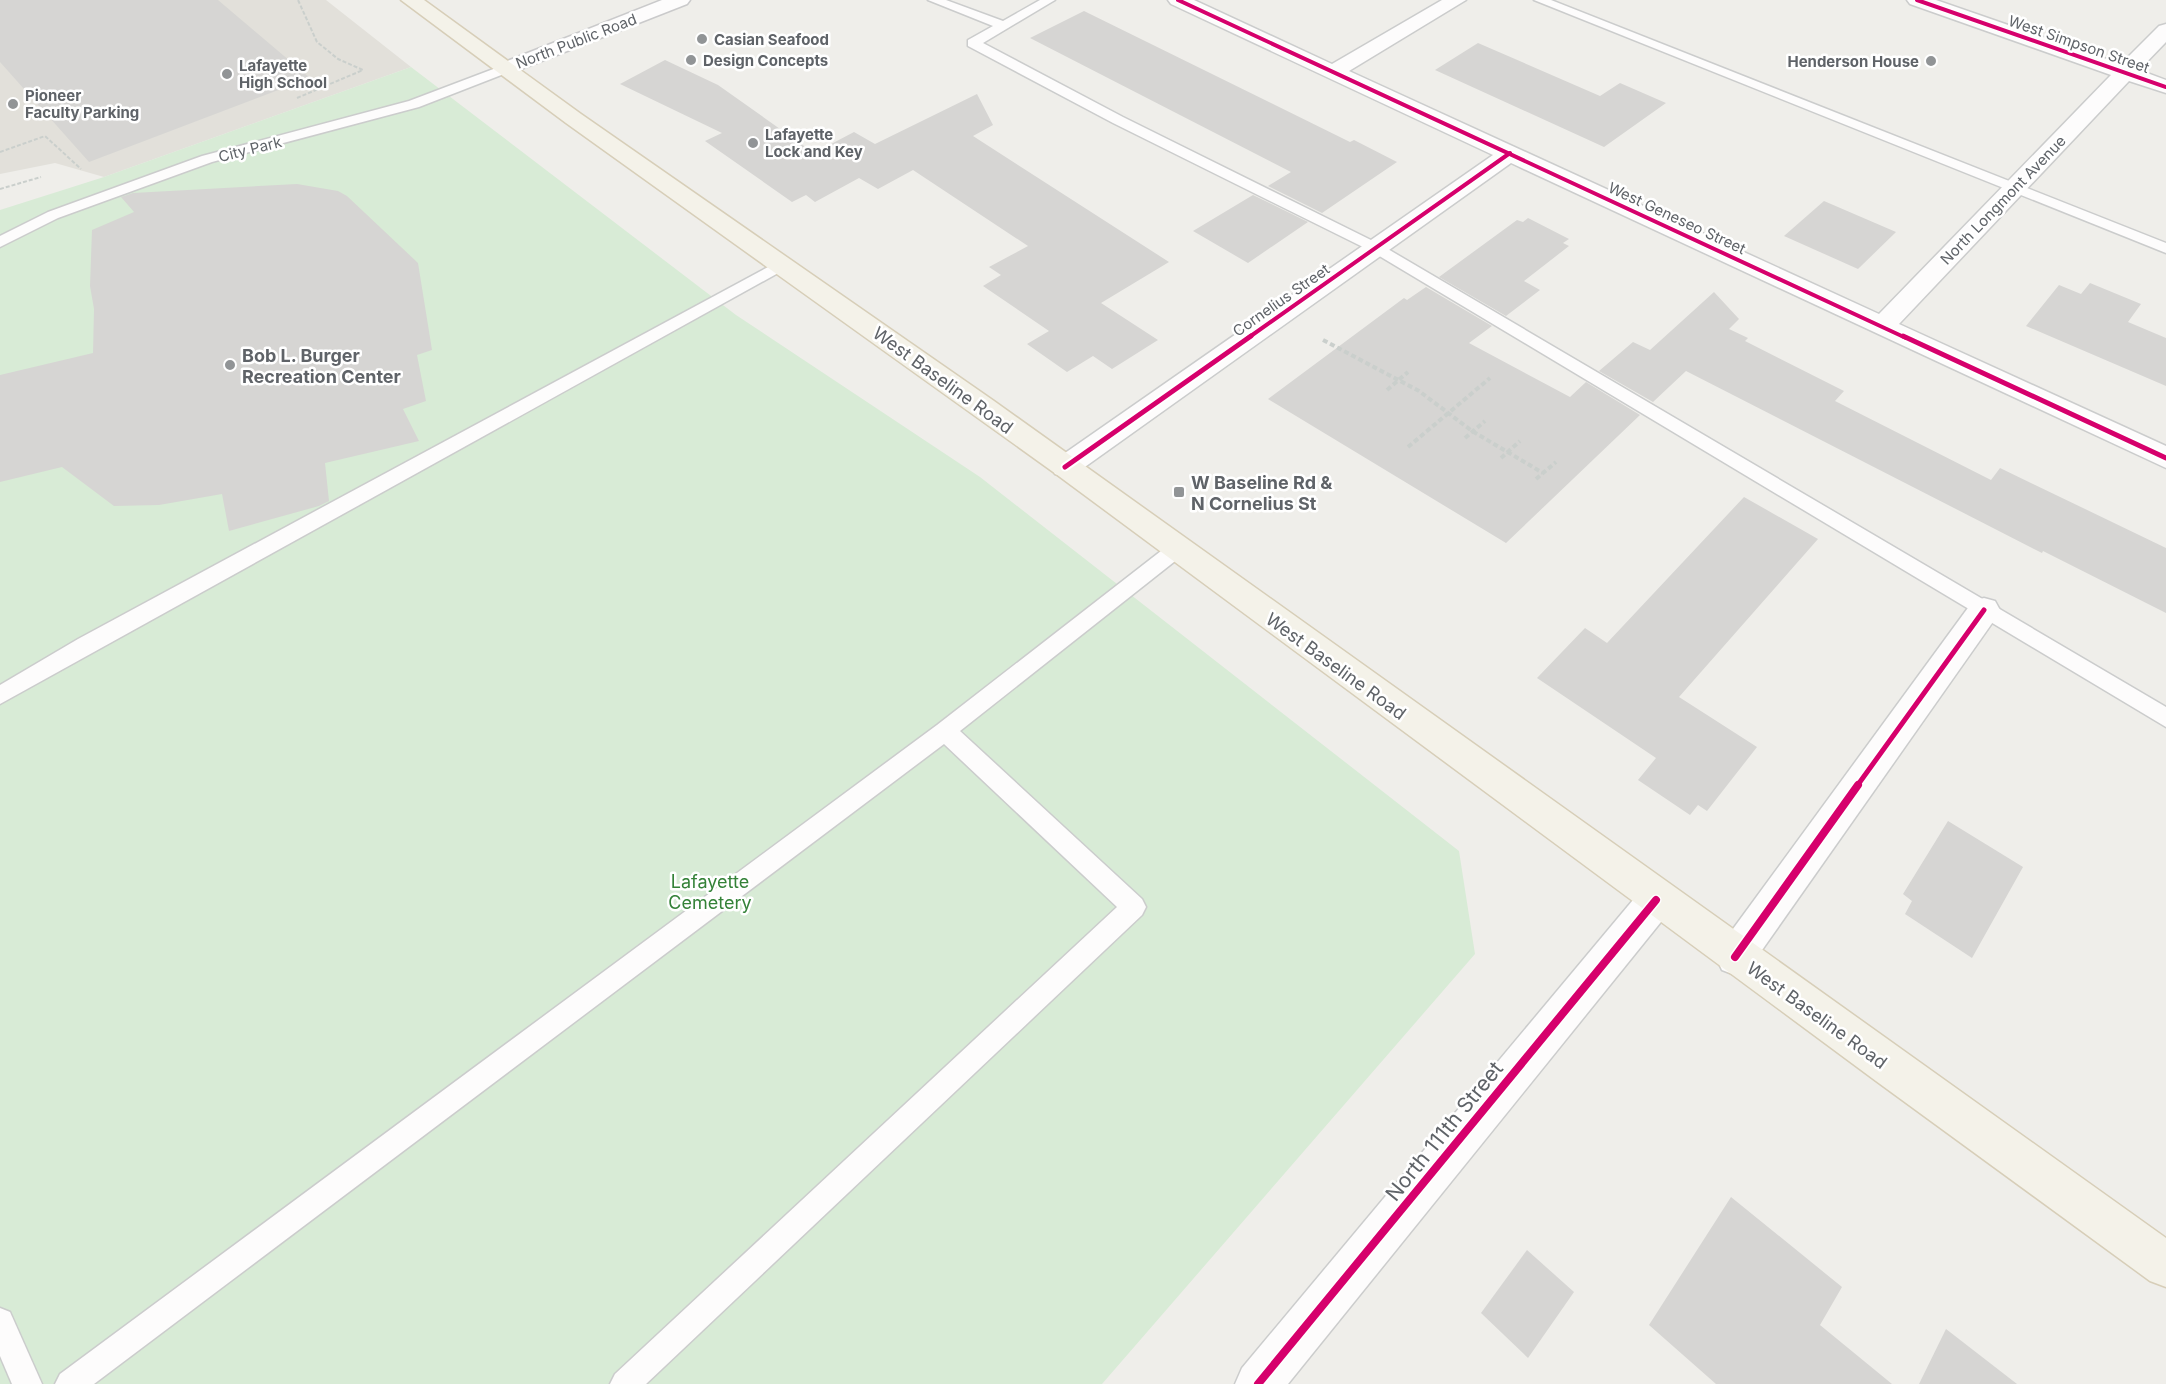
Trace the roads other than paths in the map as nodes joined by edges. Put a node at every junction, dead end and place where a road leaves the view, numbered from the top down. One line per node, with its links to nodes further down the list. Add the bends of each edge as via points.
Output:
1 (411, 0): 11 (main road, West Baseline Road)
2 (680, 0): 11 (street, North Public Road)
3 (934, 0): 9 (lane)
4 (1049, 0): 9 (lane)
5 (1178, 0): 12 (street, West Geneseo Street)
6 (1456, 0): 12 (street)
7 (1540, 0): 16 (lane)
8 (1917, 0): 13 (street, West Simpson Street)
9 (1002, 25): 18 (lane, via 973,42 1139,131)
10 (2166, 30): 13 (street, North Longmont Avenue)
11 (504, 69): 17 (lane, City Park, via 414,104 207,159 53,215); 20 (main road, West Baseline Road)
12 (1333, 72): 15 (street, West Geneseo Street)
13 (2123, 72): 14 (street, West Simpson Street); 16 (street, North Longmont Avenue)
14 (2166, 87)
15 (1510, 153): 18 (street, Cornelius Street); 21 (street, West Geneseo Street)
16 (2015, 188): 19 (lane); 21 (street, North Longmont Avenue)
17 (0, 242)
18 (1376, 248): 23 (street, Cornelius Street); 25 (lane)
19 (2166, 248)
20 (783, 264): 23 (main road, West Baseline Road); 26 (lane)
21 (1882, 326): 22 (street, West Geneseo Street)
22 (2166, 458)
23 (1065, 467): 24 (main road, West Baseline Road)
24 (1177, 549): 28 (lane); 29 (main road, West Baseline Road)
25 (1984, 610): 27 (lane); 30 (street)
26 (0, 695)
27 (2166, 718)
28 (945, 731): 34 (lane); 35 (lane, via 1134,907)
29 (1656, 900): 30 (main road, West Baseline Road); 36 (street, North 111th Street)
30 (1736, 957): 31 (main road, West Baseline Road)
31 (2166, 1265)
32 (0, 1322): 33 (lane)
33 (27, 1384)
34 (70, 1384)
35 (625, 1384)
36 (1258, 1384)

